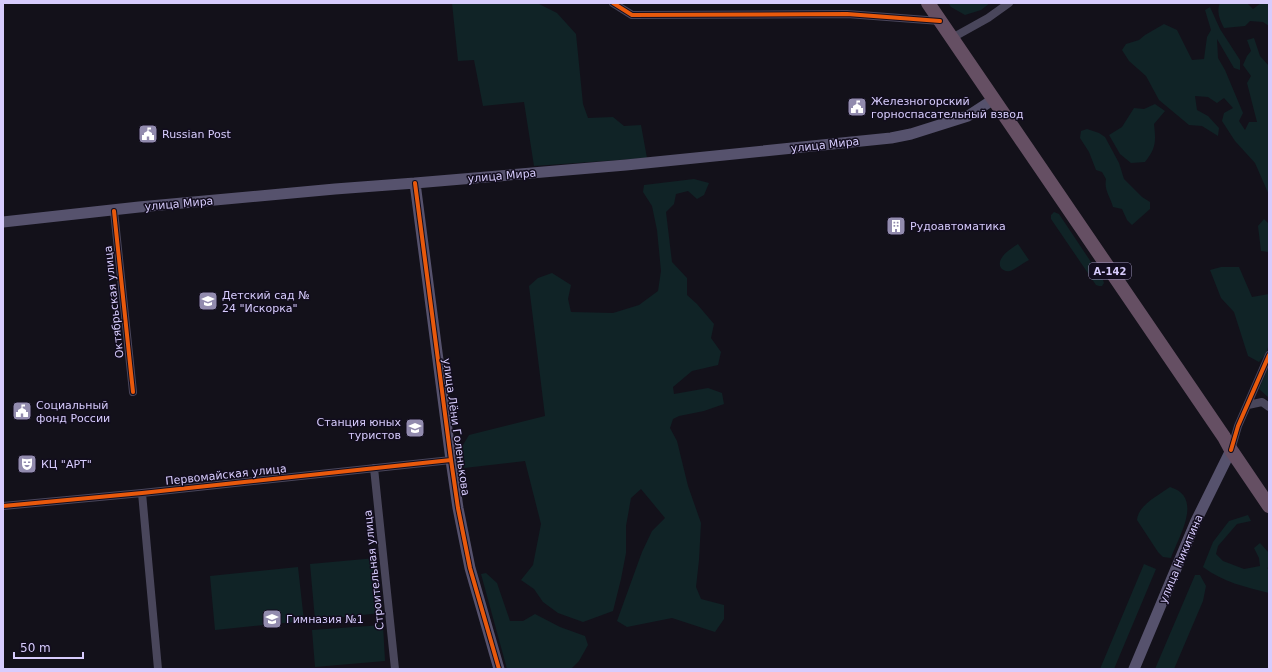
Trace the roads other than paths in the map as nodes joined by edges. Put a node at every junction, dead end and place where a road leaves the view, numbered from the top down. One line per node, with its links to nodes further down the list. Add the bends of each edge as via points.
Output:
1 (613, 3): 4 (street, via 632,15 847,14)
2 (928, 3): 4 (highway, А-142)
3 (1009, 3): 5 (street)
4 (940, 21): 5 (highway, А-142)
5 (952, 38): 6 (highway, А-142)
6 (994, 100): 7 (main road, улица Мира, via 968,116 890,138); 14 (highway, А-142)
7 (416, 183): 8 (main road, улица Мира); 15 (main road, улица Лёни Голенькова)
8 (114, 211): 9 (main road, улица Мира); 11 (street, Октябрьская улица)
9 (3, 222)
10 (1269, 355): 12 (street)
11 (133, 392)
12 (1248, 405): 13 (street, via 1262,402); 14 (street)
13 (1269, 407)
14 (1231, 450): 19 (highway, А-142); 23 (main road, улица Никитина, via 1196,521)
15 (451, 460): 16 (street, Первомайская улица); 22 (main road, улица Лёни Голенькова, via 470,568)
16 (374, 468): 17 (street, Первомайская улица); 21 (street, Строительная улица)
17 (142, 493): 18 (street, Первомайская улица); 20 (street)
18 (3, 506)
19 (1269, 506)
20 (158, 669)
21 (395, 669)
22 (500, 669)
23 (1134, 669)

